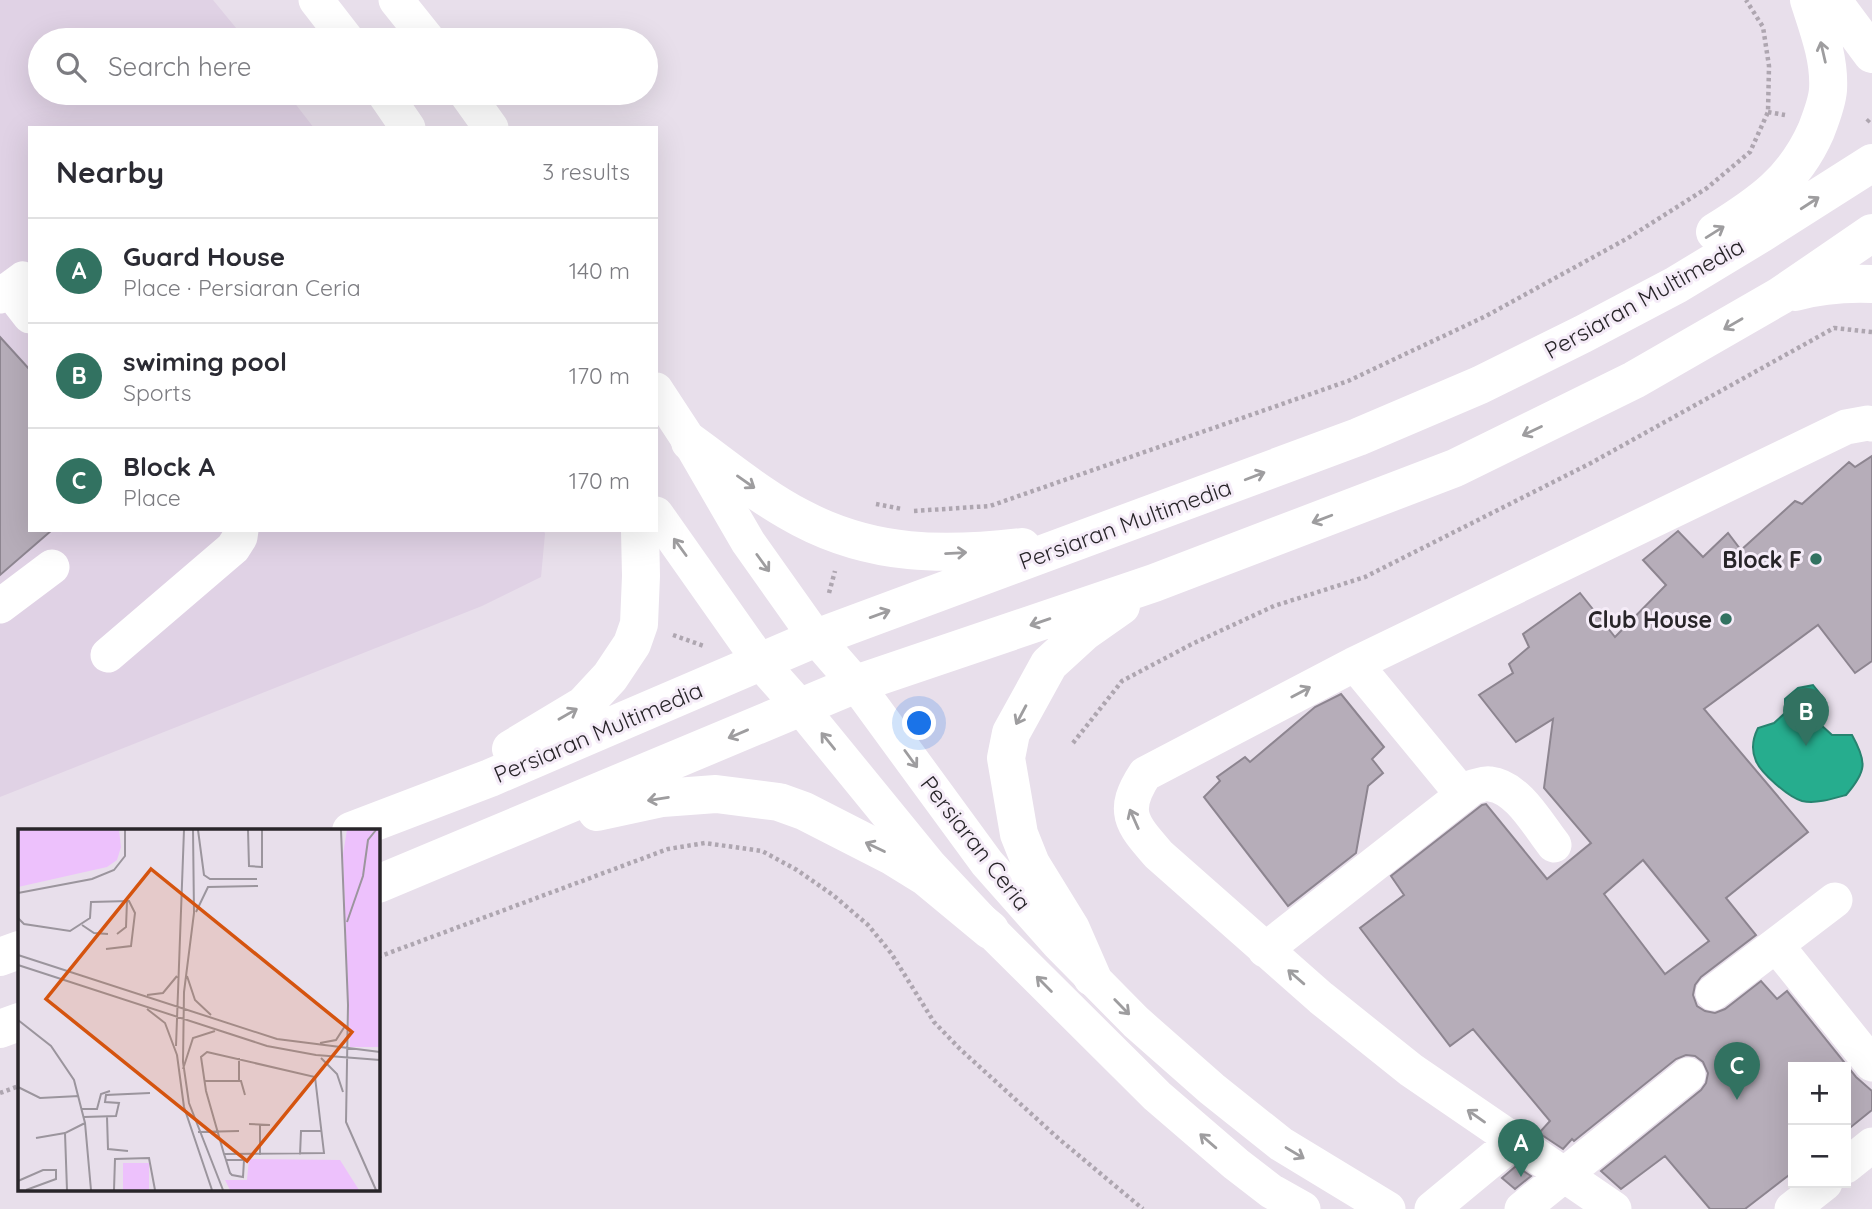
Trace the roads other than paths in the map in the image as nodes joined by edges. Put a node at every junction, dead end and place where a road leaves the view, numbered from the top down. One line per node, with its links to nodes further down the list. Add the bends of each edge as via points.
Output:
1 (316, 0): 6 (street)
2 (396, 0): 7 (street)
3 (428, 0): 8 (street)
4 (1809, 0): 24 (main road, one-way to 4, via 1642,279 1755,207 1788,178 1821,120 1828,90 1826,61)
5 (1832, 0): 9 (main road)
6 (338, 28)
7 (418, 28)
8 (441, 28)
9 (1872, 54)
10 (392, 105): 13 (street)
11 (475, 105): 14 (street)
12 (480, 105): 15 (street)
13 (407, 126)
14 (490, 126)
15 (490, 126)
16 (1872, 163): 24 (main road, Persiaran Multimedia, one-way to 16, via 1480,385 1676,285)
17 (1872, 233): 20 (main road)
18 (1872, 284): 20 (main road, via 1815,286)
19 (13, 289): 21 (street)
20 (1780, 296): 31 (main road, one-way to 31, via 1634,380 1455,468)
21 (28, 313)
22 (658, 393): 25 (street, Persiaran Ceria)
23 (1872, 424): 36 (street, via 1846,427)
24 (1358, 437): 27 (main road, Persiaran Multimedia, one-way to 24)
25 (690, 442): 27 (main road, one-way to 27, via 800,518 845,538 897,550 942,553 1037,546); 33 (street, Persiaran Ceria, one-way to 33, via 748,542)
26 (658, 517): 35 (street, Persiaran Ceria, one-way to 26)
27 (1138, 519): 33 (main road, Persiaran Multimedia, one-way to 27)
28 (241, 532): 34 (street, via 233,548)
29 (640, 532): 40 (main road, one-way to 29, via 584,705 610,677 639,624)
30 (52, 567): 32 (street)
31 (1154, 583): 37 (main road, one-way to 37); 51 (main road, one-way to 51, via 1084,632 1049,664 1011,733 1006,758 1019,834)
32 (0, 606)
33 (816, 638): 35 (main road, Persiaran Multimedia); 37 (street, Persiaran Ceria)
34 (108, 654)
35 (761, 663): 38 (street, Persiaran Ceria); 41 (main road, Persiaran Multimedia)
36 (1355, 664): 39 (street); 49 (street, one-way to 36, via 1140,833 1129,808 1134,791 1144,774)
37 (856, 684): 38 (main road); 51 (street, Persiaran Ceria, one-way to 51, via 987,863)
38 (801, 708): 43 (main road, one-way to 43); 46 (street, Persiaran Ceria, one-way to 38, via 930,866)
39 (1463, 795): 42 (street, via 1488,783 1504,788); 49 (street)
40 (356, 829)
41 (357, 829)
42 (1554, 845)
43 (440, 858): 44 (main road); 46 (main road, one-way to 43, via 926,877 892,856 779,802 716,794 662,798)
44 (380, 883)
45 (1835, 900): 47 (street)
46 (990, 930): 62 (street, Persiaran Ceria, one-way to 46, via 1236,1164 1157,1096)
47 (1776, 945): 52 (street); 55 (street)
48 (18, 950): 50 (main road)
49 (1265, 950): 57 (street, one-way to 49, via 1411,1070)
50 (0, 957)
51 (1092, 976): 63 (street, Persiaran Ceria, one-way to 63, via 1136,1022 1281,1144)
52 (1713, 993)
53 (18, 1022): 54 (main road)
54 (0, 1029)
55 (1872, 1064)
56 (1688, 1075): 60 (street)
57 (1513, 1142): 60 (street); 64 (street)
58 (1872, 1145): 59 (street)
59 (1851, 1162)
60 (1562, 1175): 65 (street); 66 (street)
61 (1819, 1188): 67 (street)
62 (1303, 1209)
63 (1388, 1209)
64 (1432, 1209)
65 (1522, 1209)
66 (1614, 1209)
67 (1792, 1209)

